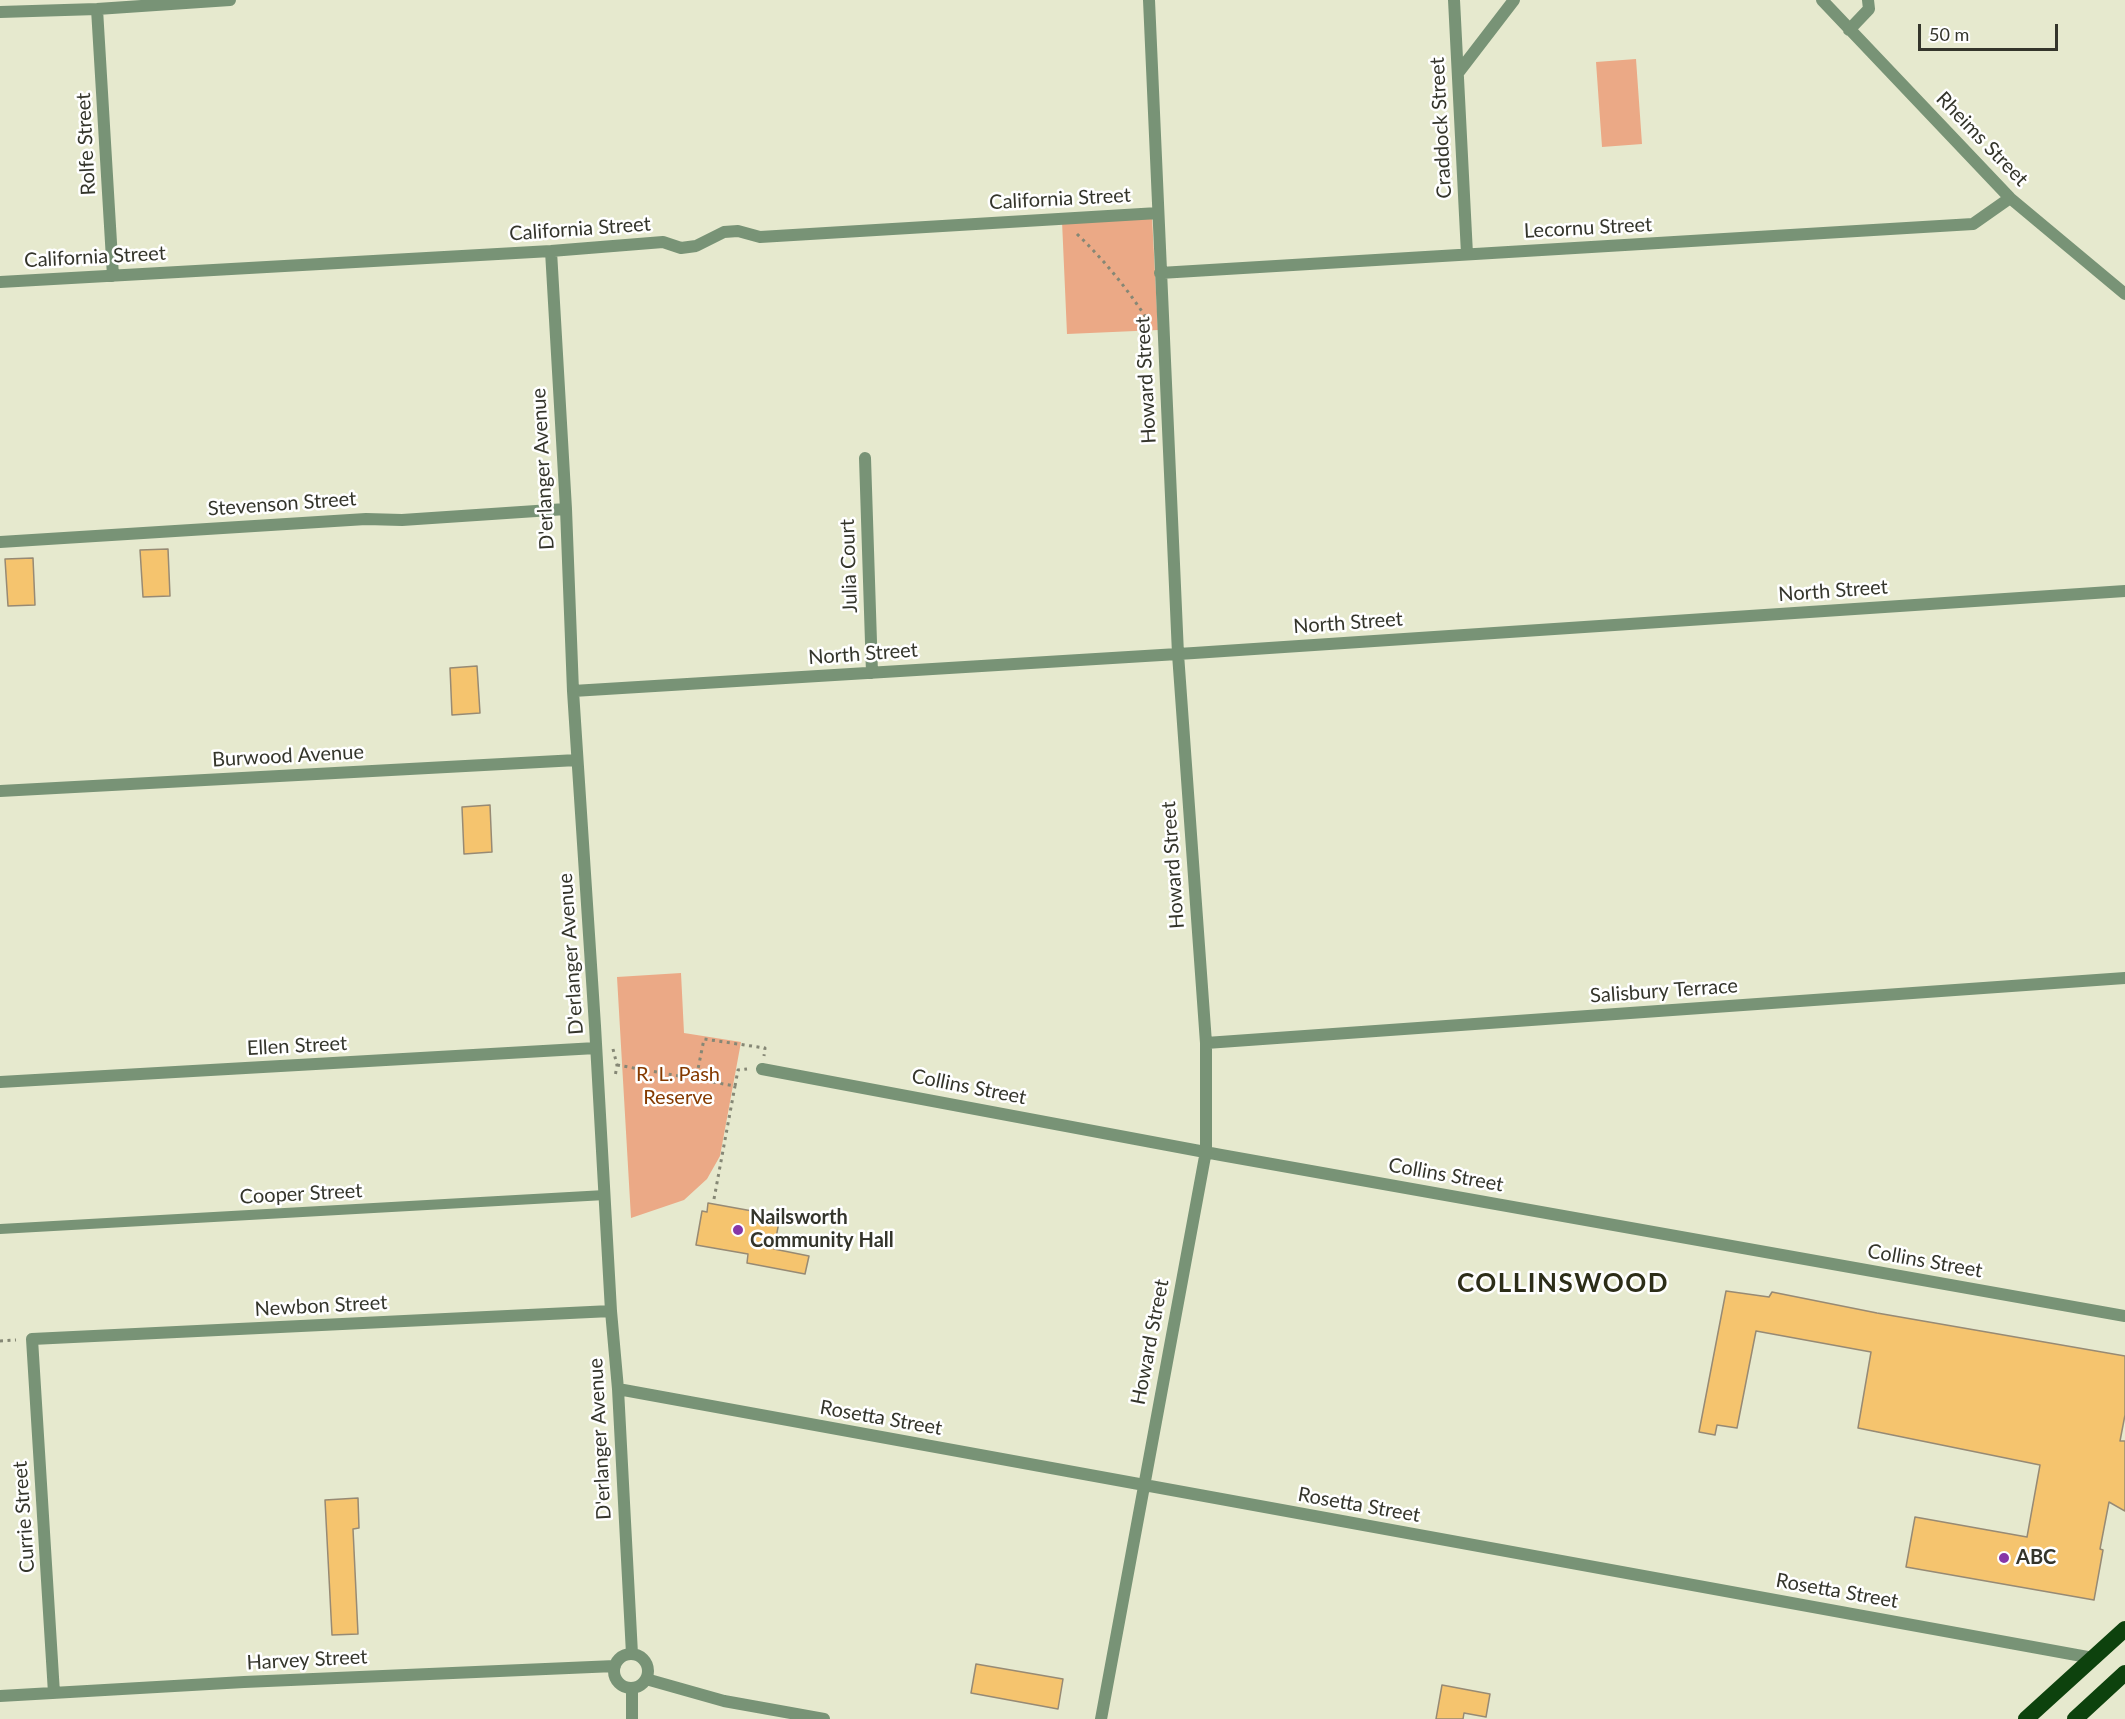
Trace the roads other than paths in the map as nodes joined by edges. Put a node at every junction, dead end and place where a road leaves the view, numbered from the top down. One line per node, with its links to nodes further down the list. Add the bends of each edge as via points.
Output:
1 (230, 0): 7 (street)
2 (1149, 0): 12 (street, Howard Street)
3 (1454, 0): 10 (street, Craddock Street)
4 (1514, 0): 10 (street)
5 (1822, 0): 9 (street, Rheims Street)
6 (1868, 0): 9 (street, via 1869,9)
7 (97, 9): 8 (street); 16 (street, Rolfe Street)
8 (0, 12)
9 (1849, 30): 11 (street, Rheims Street)
10 (1458, 73): 14 (street, Craddock Street)
11 (2010, 198): 14 (street, Lecornu Street, via 1973,224); 18 (street, Rheims Street)
12 (1158, 213): 13 (street, California Street, via 760,237 738,231 724,232 696,246 681,248 663,242); 15 (street, Howard Street)
13 (551, 251): 16 (street, California Street); 20 (street, D'erlanger Avenue)
14 (1467, 254): 15 (street, Lecornu Street)
15 (1160, 273): 23 (street, Howard Street)
16 (113, 276): 17 (street, California Street)
17 (0, 282)
18 (2125, 294)
19 (865, 458): 24 (street, Julia Court)
20 (566, 509): 21 (street, Stevenson Street); 25 (street, D'erlanger Avenue)
21 (0, 542)
22 (2125, 591): 23 (street, North Street)
23 (1178, 654): 24 (street, North Street); 29 (street, Howard Street)
24 (872, 673): 25 (street, North Street)
25 (573, 691): 26 (street, D'erlanger Avenue)
26 (577, 760): 27 (street, Burwood Avenue); 30 (street, D'erlanger Avenue)
27 (0, 790)
28 (2125, 978): 29 (street, Salisbury Terrace)
29 (1206, 1043): 33 (street, Howard Street)
30 (597, 1048): 32 (street, Ellen Street); 34 (street, D'erlanger Avenue)
31 (762, 1068): 33 (street, Collins Street)
32 (0, 1082)
33 (1206, 1151): 37 (street, Collins Street); 40 (street, Howard Street)
34 (605, 1195): 35 (lane, Cooper Street); 36 (street, D'erlanger Avenue)
35 (0, 1229)
36 (611, 1311): 38 (street, Newbon Street); 39 (street, D'erlanger Avenue)
37 (2125, 1316)
38 (32, 1339): 48 (street, Currie Street)
39 (618, 1389): 40 (street, Rosetta Street); 42 (street, D'erlanger Avenue)
40 (1143, 1486): 43 (street, Rosetta Street); 52 (street, Howard Street)
41 (2125, 1629): 43 (highway)
42 (632, 1654): 44 (street, via 622,1657); 46 (street, via 647,1664)
43 (2093, 1658): 53 (highway)
44 (615, 1666): 47 (street, via 620,1684); 48 (street, Harvey Street)
45 (2125, 1673): 54 (highway)
46 (646, 1679): 47 (street); 51 (street, via 724,1701)
47 (632, 1688): 50 (street)
48 (54, 1693): 49 (street, Harvey Street)
49 (0, 1696)
50 (632, 1719)
51 (824, 1719)
52 (1101, 1719)
53 (2026, 1719)
54 (2074, 1719)

